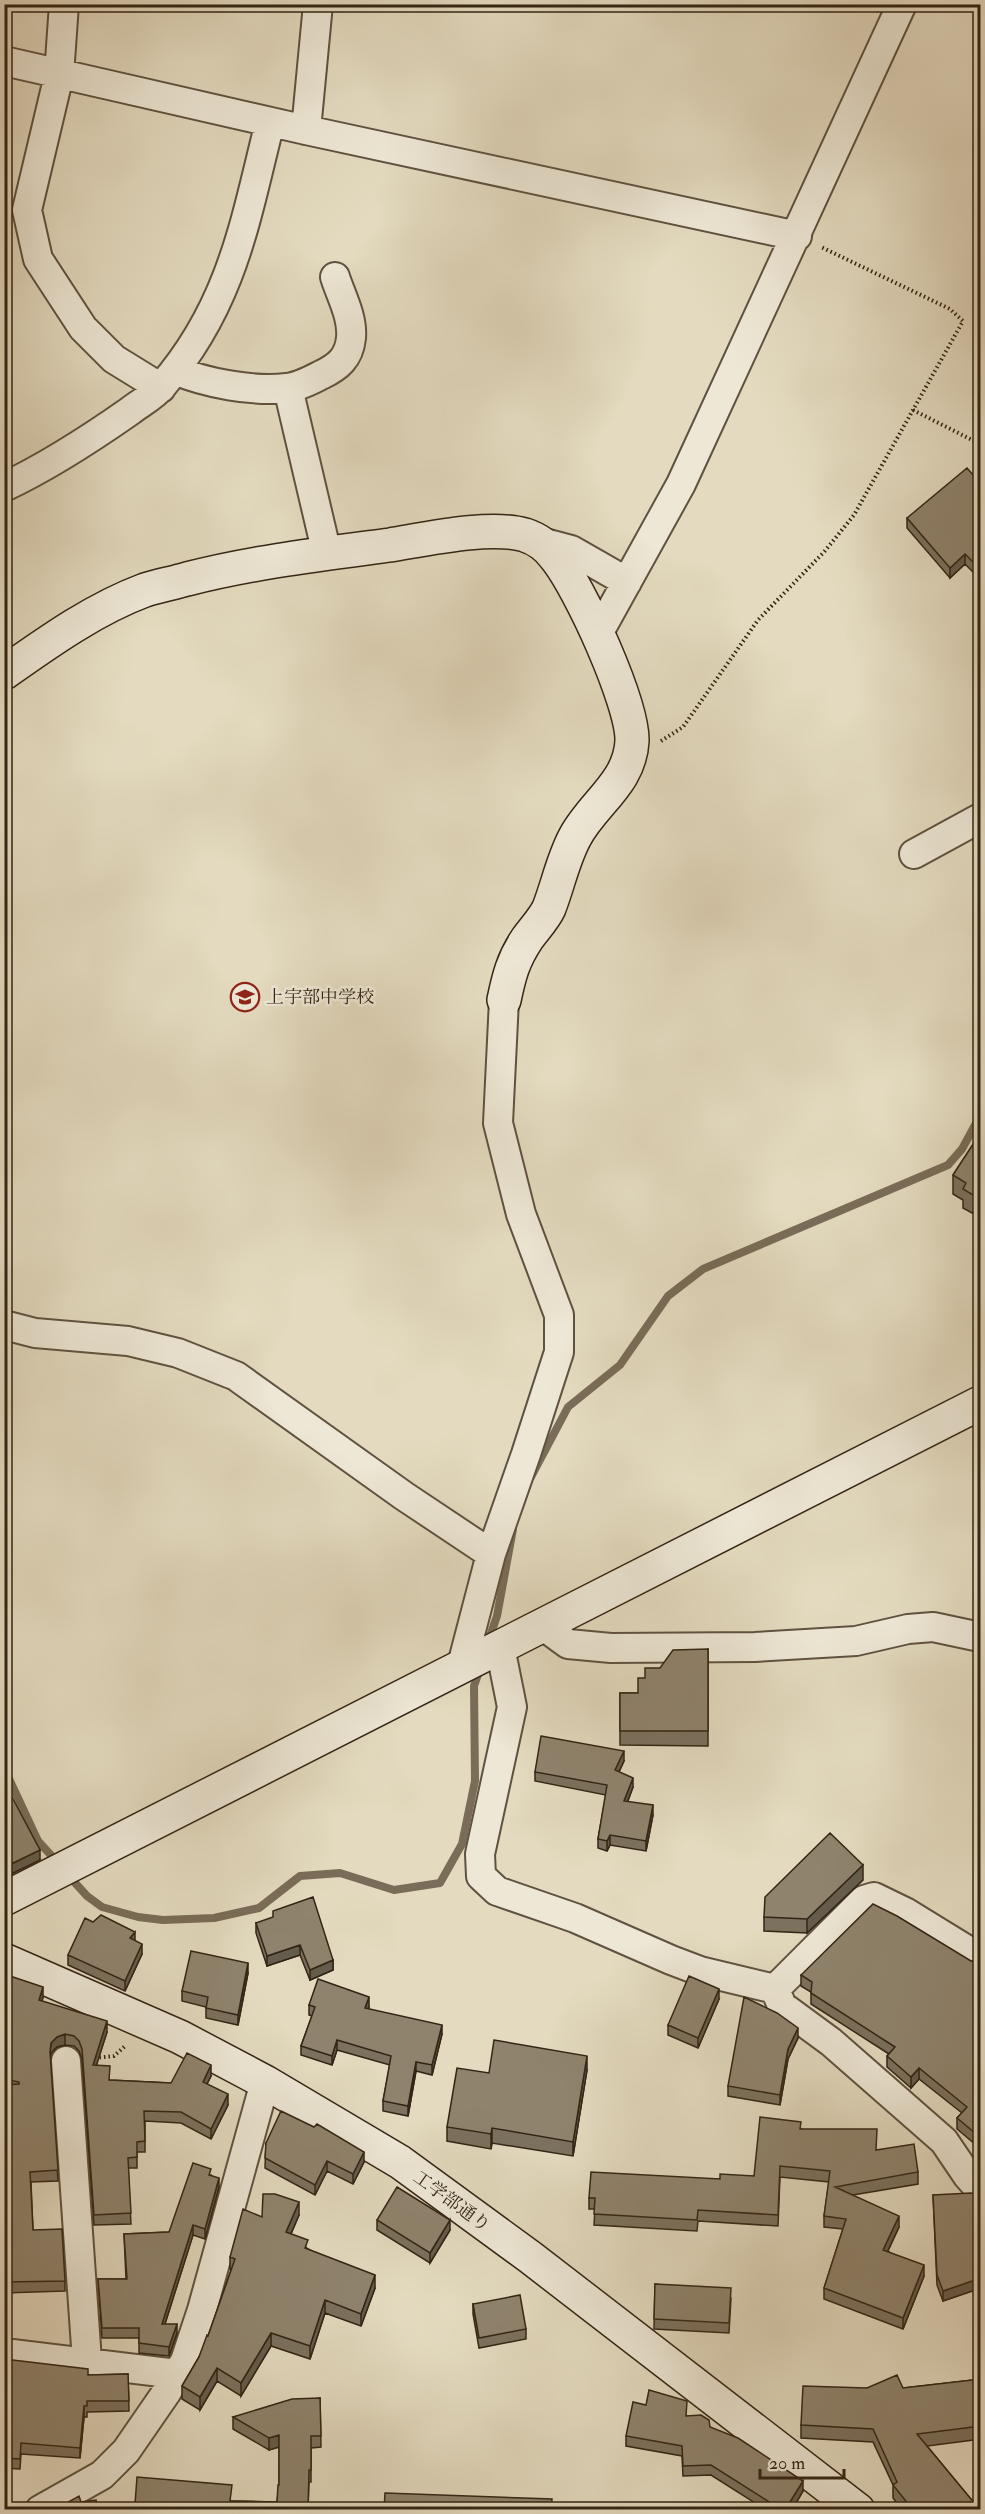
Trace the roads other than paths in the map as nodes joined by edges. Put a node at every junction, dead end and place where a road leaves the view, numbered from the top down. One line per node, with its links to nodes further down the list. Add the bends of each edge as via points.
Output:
1 (64, 4): 5 (street)
2 (318, 4): 7 (street)
3 (902, 4): 8 (street)
4 (4, 61): 5 (street)
5 (59, 75): 6 (street); 10 (street, via 27,210 38,259 84,328 114,360)
6 (270, 122): 7 (street); 10 (street, via 238,251 221,295 202,333)
7 (306, 130): 8 (street)
8 (797, 236): 15 (street, via 681,484)
9 (334, 277): 11 (street, via 350,320 347,354 339,366)
10 (168, 379): 11 (street, via 195,378); 12 (street, via 90,440)
11 (288, 388): 14 (street)
12 (4, 487)
13 (541, 543): 14 (street, via 526,535 506,532 466,534); 15 (street, via 571,550); 16 (street, via 569,577)
14 (327, 554): 17 (street, via 219,571 146,590 66,631)
15 (627, 582): 16 (street)
16 (598, 634): 20 (street, via 624,703 632,738 630,761 574,839 548,911 511,968)
17 (4, 673)
18 (981, 818): 19 (street)
19 (914, 854)
20 (504, 1000): 23 (street, via 498,1123 521,1214 560,1315 559,1352)
21 (4, 1325): 23 (street, via 35,1333 128,1341 178,1353 236,1376)
22 (981, 1403): 24 (street)
23 (491, 1554): 27 (street)
24 (542, 1625): 25 (street, via 568,1644 611,1648 845,1642 933,1627); 26 (street)
25 (981, 1637)
26 (500, 1647): 27 (street); 31 (street, via 512,1707 480,1854 481,1876 497,1891 575,1918 671,1960)
27 (462, 1665): 28 (street)
28 (4, 1899)
29 (981, 1958): 31 (street, via 874,1898 864,1900)
30 (4, 1960): 33 (street, 工学部通り, via 180,2037)
31 (775, 1989): 34 (street, via 782,2006 831,2042 944,2140)
32 (66, 2061): 36 (street)
33 (265, 2082): 37 (street, via 202,2310); 39 (street, 工学部通り, via 400,2162 530,2257)
34 (981, 2190)
35 (4, 2353): 36 (street)
36 (87, 2361): 37 (street)
37 (177, 2374): 38 (street, via 126,2451 102,2475)
38 (40, 2510)
39 (858, 2510)

